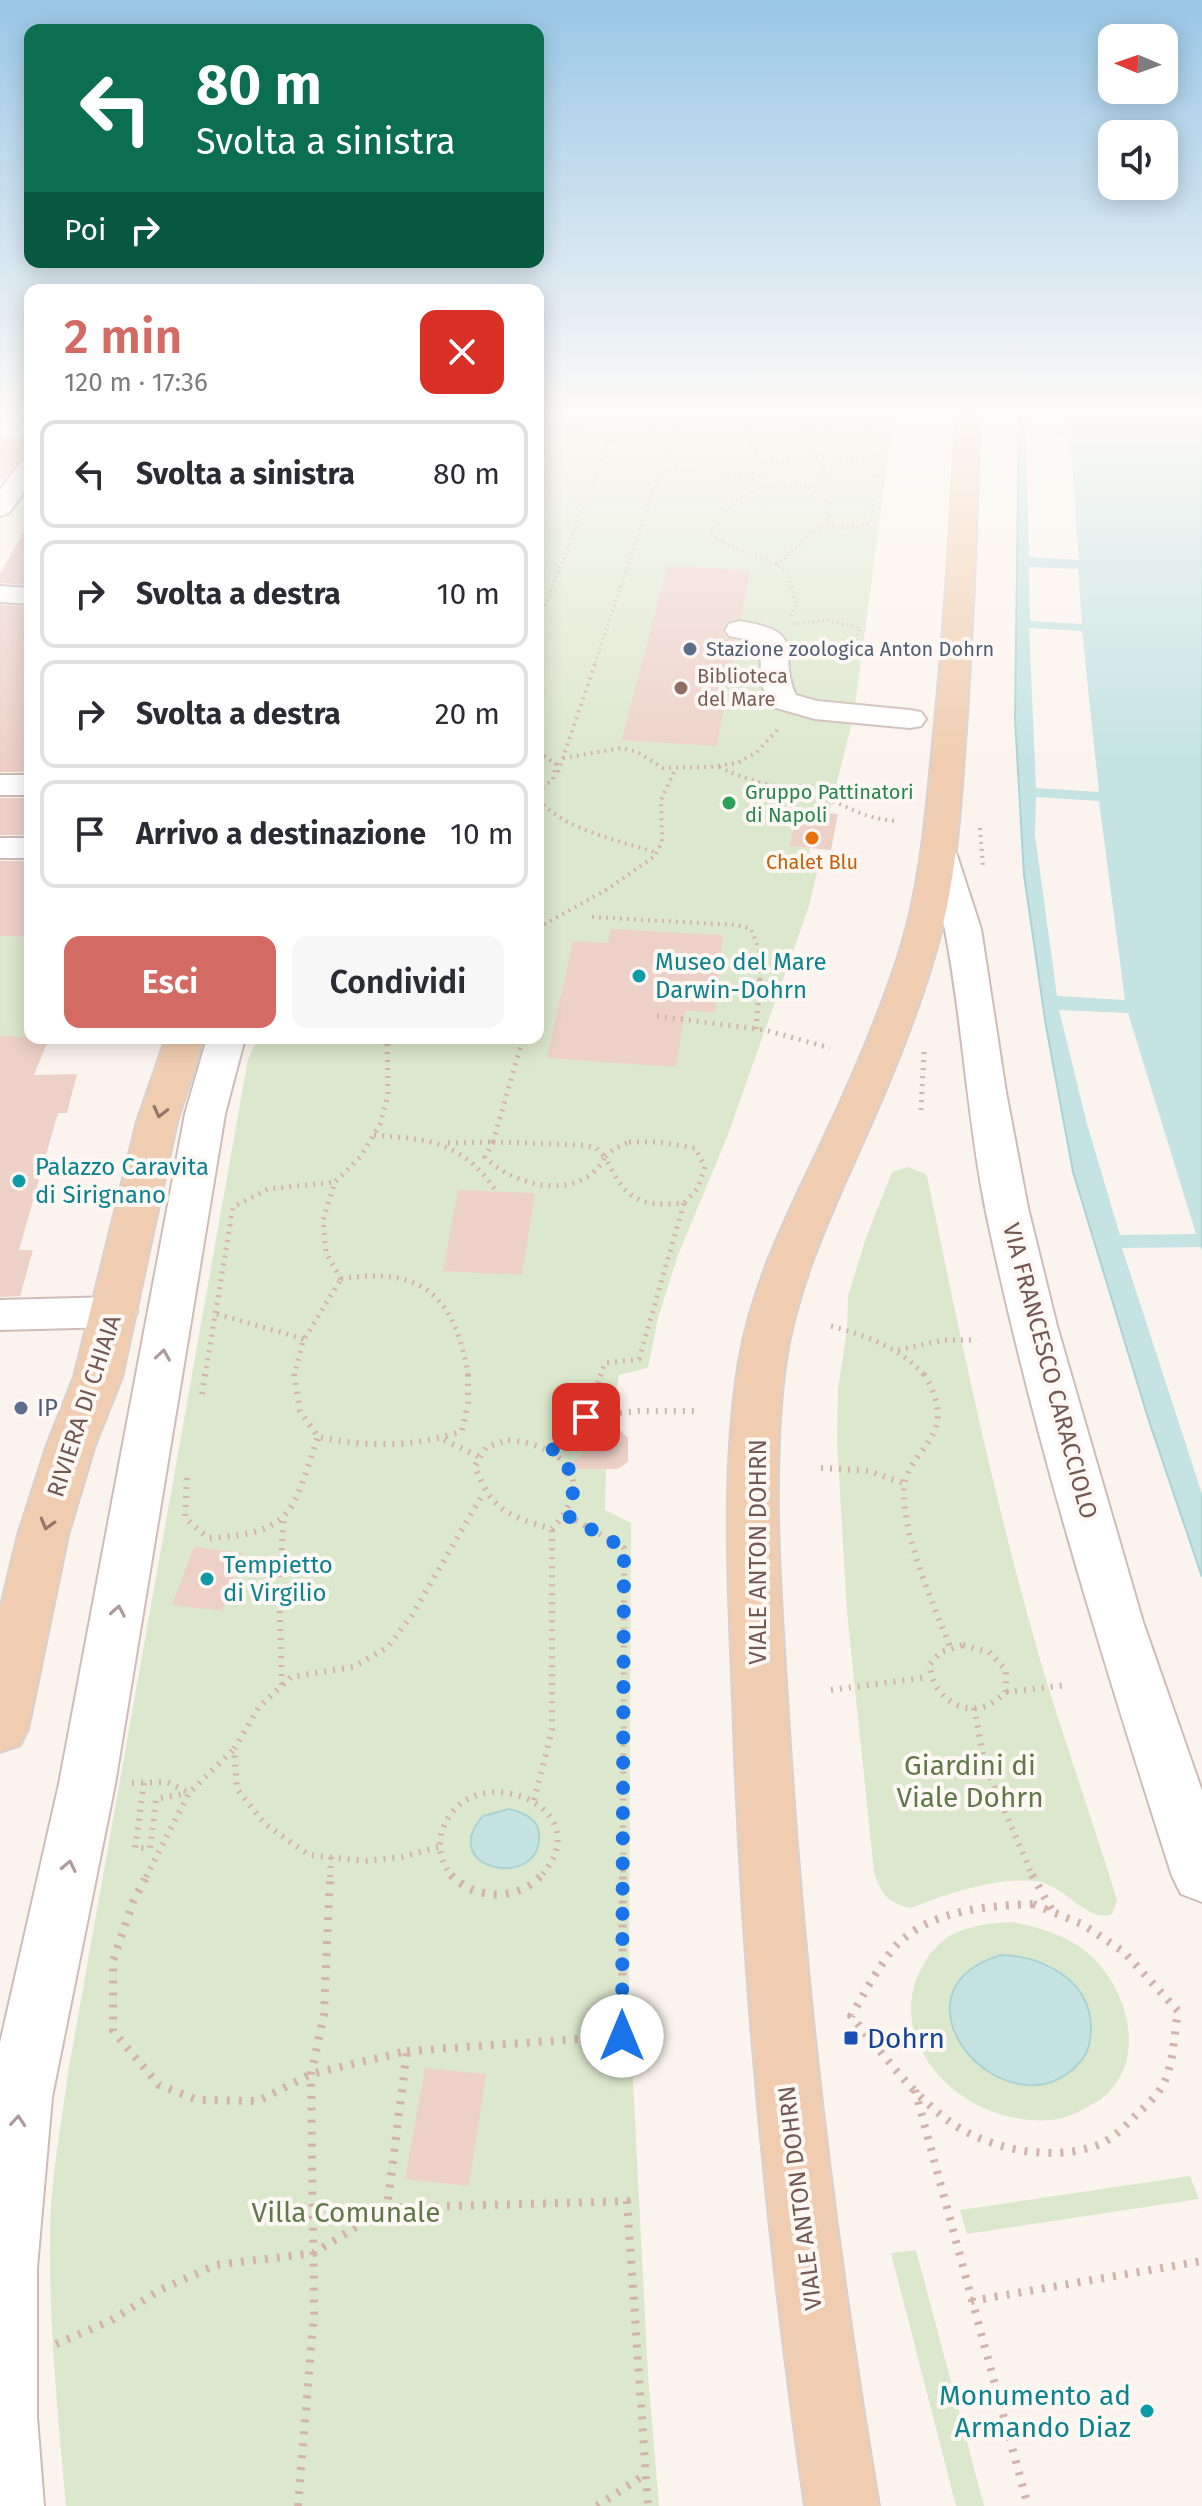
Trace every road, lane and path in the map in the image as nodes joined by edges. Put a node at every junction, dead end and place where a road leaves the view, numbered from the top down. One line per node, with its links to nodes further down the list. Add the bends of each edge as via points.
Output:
1 (575, 528): 11 (path)
2 (640, 528): 17 (path)
3 (713, 528): 8 (path, via 710,533 726,547)
4 (817, 528): 8 (path, via 804,536 796,552)
5 (835, 528): 6 (path)
6 (860, 528)
7 (963, 528): 30 (main road, VIALE ANTON DOHRN)
8 (776, 564): 13 (path, via 793,585 796,606 789,629 808,620 860,628 854,645)
9 (0, 594): 10 (street)
10 (24, 596)
11 (544, 609)
12 (739, 630): 14 (street, via 759,633 775,647 777,686 784,701)
13 (803, 648)
14 (799, 705): 15 (street); 18 (path, via 756,753)
15 (910, 719)
16 (544, 756): 20 (path)
17 (562, 758): 19 (path, via 622,748); 20 (path)
18 (718, 766): 19 (path); 26 (path, via 749,782 822,797 869,819)
19 (675, 770): 29 (path, via 659,809)
20 (558, 772): 23 (path)
21 (0, 785): 22 (street)
22 (24, 785)
23 (544, 786)
24 (544, 807): 29 (path, via 593,832)
25 (979, 817): 30 (path)
26 (896, 821)
27 (0, 848): 28 (street)
28 (24, 848)
29 (658, 853): 32 (path)
30 (961, 864): 87 (street, VIA FRANCESCO CARACCIOLO, via 963,929 986,1092 1034,1326 1117,1622); 102 (main road, VIALE ANTON DOHRN, via 926,924 863,1096 785,1275 766,1342 757,1415 753,1551 765,1831 801,2222)
31 (592, 917): 34 (path, via 751,929 758,944)
32 (544, 925)
33 (657, 1016): 34 (path)
34 (756, 1029): 40 (path)
35 (925, 1038): 41 (path)
36 (183, 1044): 50 (main road, RIVIERA DI CHIAIA, one-way to 50, via 157,1122)
37 (224, 1044): 98 (street, one-way to 37, via 1,2417 3,2268 20,2097 87,1784 199,1145)
38 (387, 1044): 42 (path, via 388,1095)
39 (521, 1044): 44 (path)
40 (830, 1048)
41 (921, 1110)
42 (374, 1135): 43 (path); 46 (path)
43 (448, 1143): 44 (path); 47 (path, via 474,1162)
44 (492, 1144): 45 (path, via 570,1144); 45 (path, via 485,1157 509,1176 556,1184 582,1183 597,1173)
45 (604, 1154): 48 (path, via 617,1185 635,1201 654,1207); 48 (path, via 624,1143 695,1148 705,1167 698,1188)
46 (335, 1182): 49 (path, via 323,1220 326,1253); 51 (path, via 266,1189 233,1207)
47 (496, 1191)
48 (684, 1203): 59 (path, via 639,1359 605,1363)
49 (341, 1279): 54 (path); 61 (path, via 382,1275 419,1284 443,1301 470,1376 462,1431)
50 (114, 1312): 52 (street); 71 (main road, RIVIERA DI CHIAIA, one-way to 71, via 98,1377)
51 (217, 1314): 54 (path); 57 (path)
52 (0, 1315)
53 (831, 1326): 56 (path)
54 (304, 1339): 60 (path, via 297,1350 295,1378 300,1411)
55 (977, 1340): 56 (path, via 944,1340)
56 (897, 1350): 66 (path, via 929,1380 935,1402 933,1439)
57 (200, 1401)
58 (696, 1411): 59 (path)
59 (586, 1417): 62 (path)
60 (318, 1437): 61 (path, via 399,1446); 68 (path, via 299,1496)
61 (443, 1439): 63 (path)
62 (550, 1447): 63 (path, via 508,1440 486,1447); 69 (path, via 565,1461 576,1487)
63 (480, 1457): 67 (path, via 475,1466)
64 (188, 1468): 68 (path, via 185,1518 208,1538 244,1537)
65 (821, 1468): 66 (path, via 869,1471)
66 (903, 1483): 72 (path, via 905,1510)
67 (484, 1492): 70 (path, via 490,1503 517,1518); 75 (path, via 388,1647 353,1667 291,1677)
68 (285, 1513): 75 (path, via 279,1588)
69 (568, 1516): 70 (path); 89 (path, via 624,1548 622,2036)
70 (552, 1529): 84 (path, via 552,1730)
71 (11, 1634): 79 (main road, RIVIERA DI CHIAIA)
72 (950, 1647): 73 (path, via 933,1659); 77 (path, via 977,1647 999,1660 1006,1670)
73 (929, 1677): 76 (path); 78 (path, via 939,1695)
74 (1068, 1685): 77 (path)
75 (282, 1686): 80 (path, via 259,1707)
76 (831, 1690)
77 (1006, 1692): 78 (path)
78 (974, 1708): 88 (path, via 985,1765)
79 (0, 1729)
80 (234, 1749): 83 (path); 86 (path, via 237,1789 265,1824 309,1855)
81 (124, 1783): 82 (path)
82 (144, 1783): 83 (path, via 167,1782); 83 (path, via 135,1848 150,1848 156,1799)
83 (189, 1793): 90 (path, via 133,1902 113,1961 113,2031 159,2085 198,2100 258,2101)
84 (534, 1800): 85 (path, via 504,1791 464,1801 445,1822); 85 (path, via 554,1817 559,1852 552,1868 523,1891 484,1895 466,1888 442,1863)
85 (438, 1847): 86 (path, via 365,1861)
86 (331, 1857): 90 (path, via 324,2015)
87 (1202, 1876)
88 (1054, 1913): 91 (path, via 1033,1904 949,1914 898,1944 851,2016); 91 (path, via 1082,1924 1124,1952 1178,2011 1163,2086 1099,2145 1046,2153 982,2141 947,2119)
89 (407, 2051): 90 (path); 92 (path)
90 (311, 2074): 93 (path)
91 (914, 2087): 95 (path)
92 (387, 2208): 93 (path); 97 (path, via 627,2201)
93 (314, 2253): 96 (path, via 216,2265 162,2289 110,2321); 99 (path)
94 (1202, 2261): 95 (path)
95 (971, 2301): 103 (path)
96 (53, 2344)
97 (646, 2474): 100 (path); 101 (path)
98 (7, 2506)
99 (298, 2506)
100 (597, 2506)
101 (648, 2506)
102 (842, 2506)
103 (1028, 2506)

